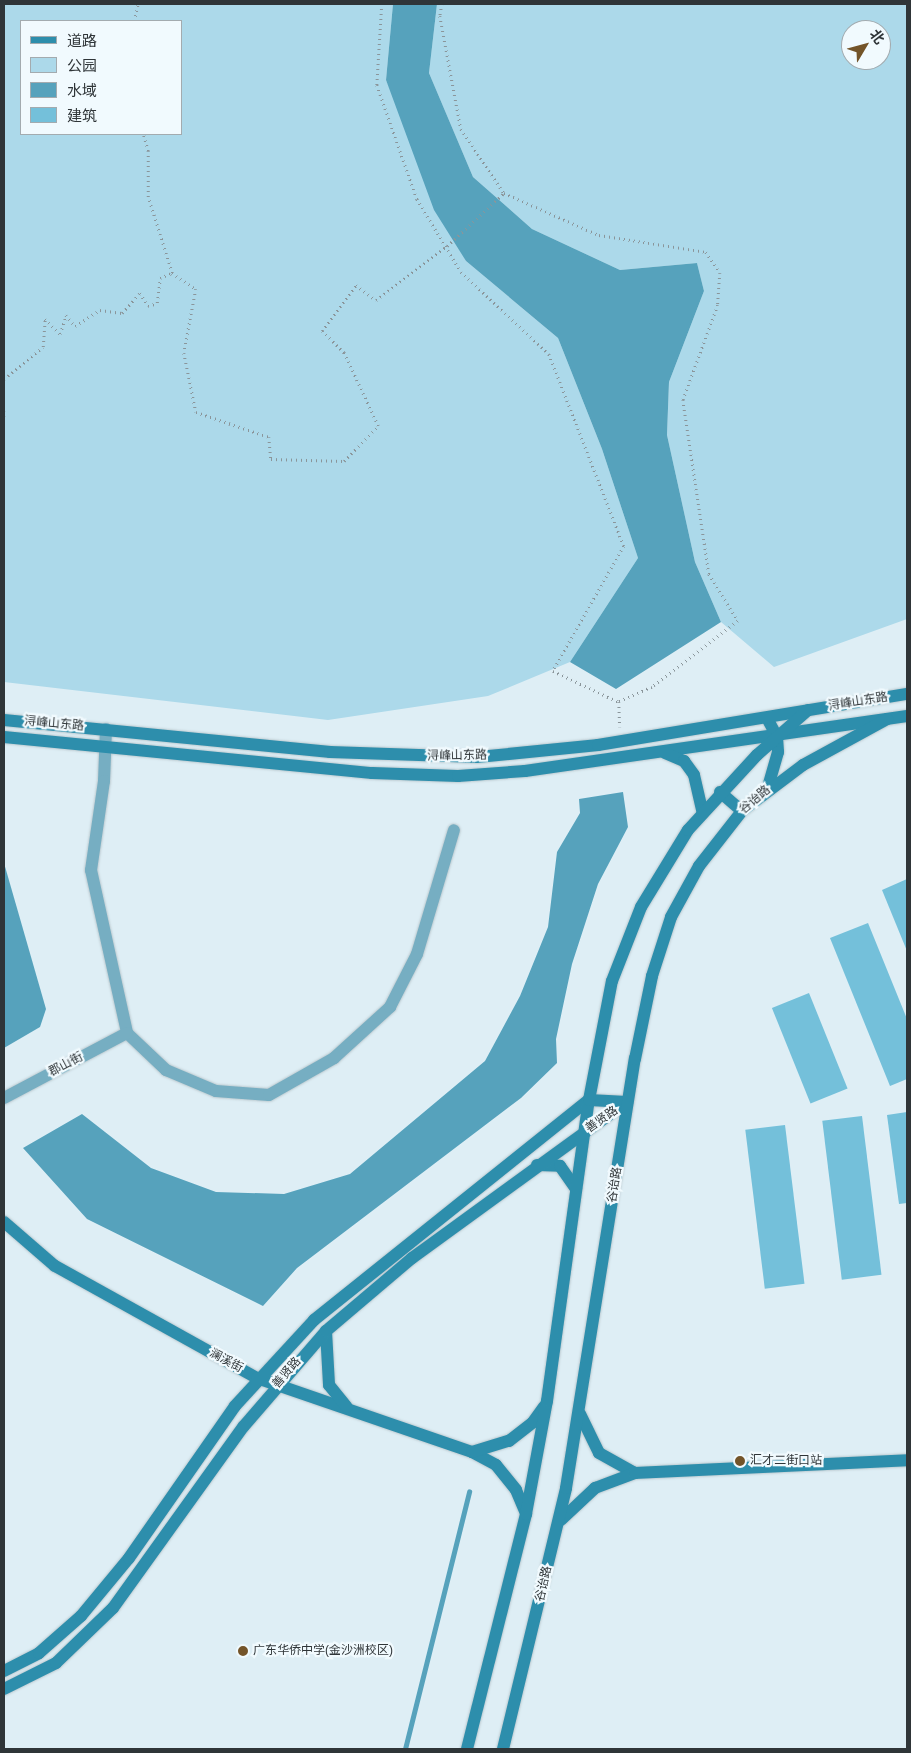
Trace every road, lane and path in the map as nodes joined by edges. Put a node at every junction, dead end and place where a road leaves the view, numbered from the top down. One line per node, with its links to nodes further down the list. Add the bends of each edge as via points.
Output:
1 (138, 4): 4 (path)
2 (382, 4): 7 (path, via 377,85 417,199)
3 (442, 4): 6 (path, via 440,16 461,128)
4 (134, 20)
5 (143, 135): 8 (path, via 148,197)
6 (504, 193): 7 (path); 13 (path, via 599,235 706,252 720,273 718,305 683,400 708,574 738,621 652,687)
7 (447, 246): 8 (path, via 376,300 356,285 322,331 344,353 378,426 344,461 272,459 269,437 196,412 184,353 196,288); 13 (path, via 461,272 549,354 624,546 553,670)
8 (172, 273): 9 (path, via 160,278 157,303 148,306 140,293 122,313 100,310 75,326 66,315 60,334 46,319 43,347)
9 (4, 379)
10 (4, 411): 11 (path)
11 (4, 420)
12 (907, 694): 14 (street, 浔峰山东路)
13 (619, 702): 21 (path)
14 (808, 710): 16 (street, 浔峰山东路); 22 (street)
15 (907, 716): 17 (street, 浔峰山东路)
16 (767, 718): 19 (street, 浔峰山东路, via 589,746 478,757 330,752); 22 (street)
17 (887, 719): 22 (street, 浔峰山东路); 25 (street, 谷诒路)
18 (4, 720): 19 (street, 浔峰山东路)
19 (106, 729): 23 (street)
20 (4, 737): 23 (street, 浔峰山东路)
21 (620, 737)
22 (777, 737): 24 (street, 浔峰山东路); 25 (street, via 777,765); 26 (street)
23 (106, 747): 24 (street, 浔峰山东路, via 433,776 524,771); 30 (street, via 91,870)
24 (663, 752): 27 (street, via 684,762 694,775)
25 (766, 789): 28 (street, 谷诒路)
26 (720, 792): 27 (street); 28 (street)
27 (702, 811): 32 (street, via 673,851 626,944 612,981)
28 (742, 811): 33 (street, 谷诒路, via 699,866 671,916 652,976)
29 (454, 830): 30 (street, via 417,954 390,1007 334,1058 269,1095 216,1091 166,1070)
30 (127, 1033): 31 (street, 郡山街)
31 (4, 1098)
32 (589, 1100): 33 (street, 善贤路); 34 (street); 39 (street, 善贤路, via 362,1277)
33 (627, 1102): 34 (street, 善贤路); 43 (street, 谷诒路)
34 (585, 1132): 35 (street, 善贤路); 36 (street)
35 (537, 1165): 36 (street, via 560,1166); 38 (street, 善贤路, via 405,1263)
36 (576, 1189): 41 (street)
37 (4, 1222): 39 (street, 澜溪街, via 55,1266)
38 (326, 1331): 40 (street, 善贤路); 42 (street, via 329,1385)
39 (257, 1378): 40 (street, 澜溪街); 49 (street, 善贤路, via 82,1616 38,1654)
40 (276, 1385): 42 (street, 澜溪街); 50 (street, 善贤路, via 113,1608 56,1663)
41 (547, 1401): 44 (street, via 523,1432 494,1447); 47 (street)
42 (351, 1410): 44 (street, 澜溪街)
43 (580, 1413): 46 (street, via 599,1453); 48 (street, 谷诒路)
44 (472, 1452): 47 (street, 澜溪街, via 508,1477)
45 (907, 1460): 46 (street)
46 (635, 1473): 48 (street, via 595,1488)
47 (526, 1514): 51 (street)
48 (559, 1521): 52 (street, 谷诒路)
49 (4, 1671)
50 (4, 1689)
51 (467, 1749)
52 (503, 1749)

